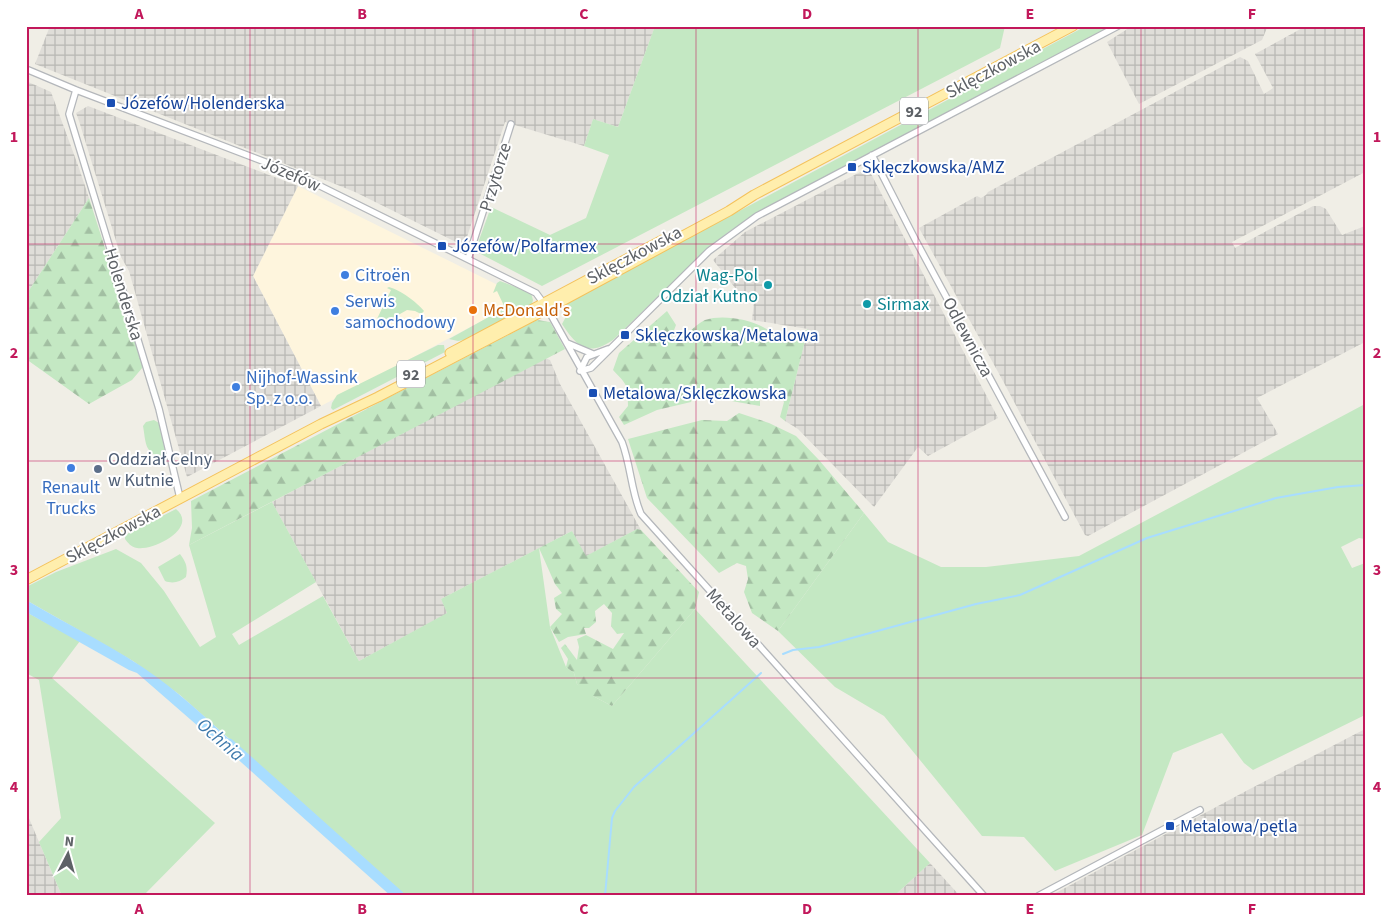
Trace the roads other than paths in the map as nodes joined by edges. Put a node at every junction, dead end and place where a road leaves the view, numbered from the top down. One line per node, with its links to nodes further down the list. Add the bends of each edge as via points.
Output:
1 (1074, 26): 8 (main road, Sklęczkowska / 92)
2 (1118, 26): 6 (street)
3 (26, 69): 4 (street, Józefów)
4 (76, 90): 7 (street, Józefów, via 294,173); 13 (street, Holenderska, via 69,114 159,410)
5 (511, 124): 7 (street, Przytorze)
6 (872, 155): 10 (street, via 757,216 732,233 709,251); 14 (street, Odlewnicza)
7 (468, 259): 8 (street, Józefów, via 536,293)
8 (545, 306): 9 (street, Metalowa); 13 (main road, Sklęczkowska / 92, via 378,397)
9 (566, 343): 11 (street); 12 (street, Metalowa)
10 (609, 349): 11 (street); 12 (street, via 590,368)
11 (592, 354): 12 (street)
12 (580, 371): 17 (street, Metalowa, via 622,442 641,514)
13 (180, 498): 15 (main road, Sklęczkowska / 92)
14 (1065, 517)
15 (26, 580)
16 (1200, 810): 18 (street)
17 (984, 896)
18 (1038, 896)

